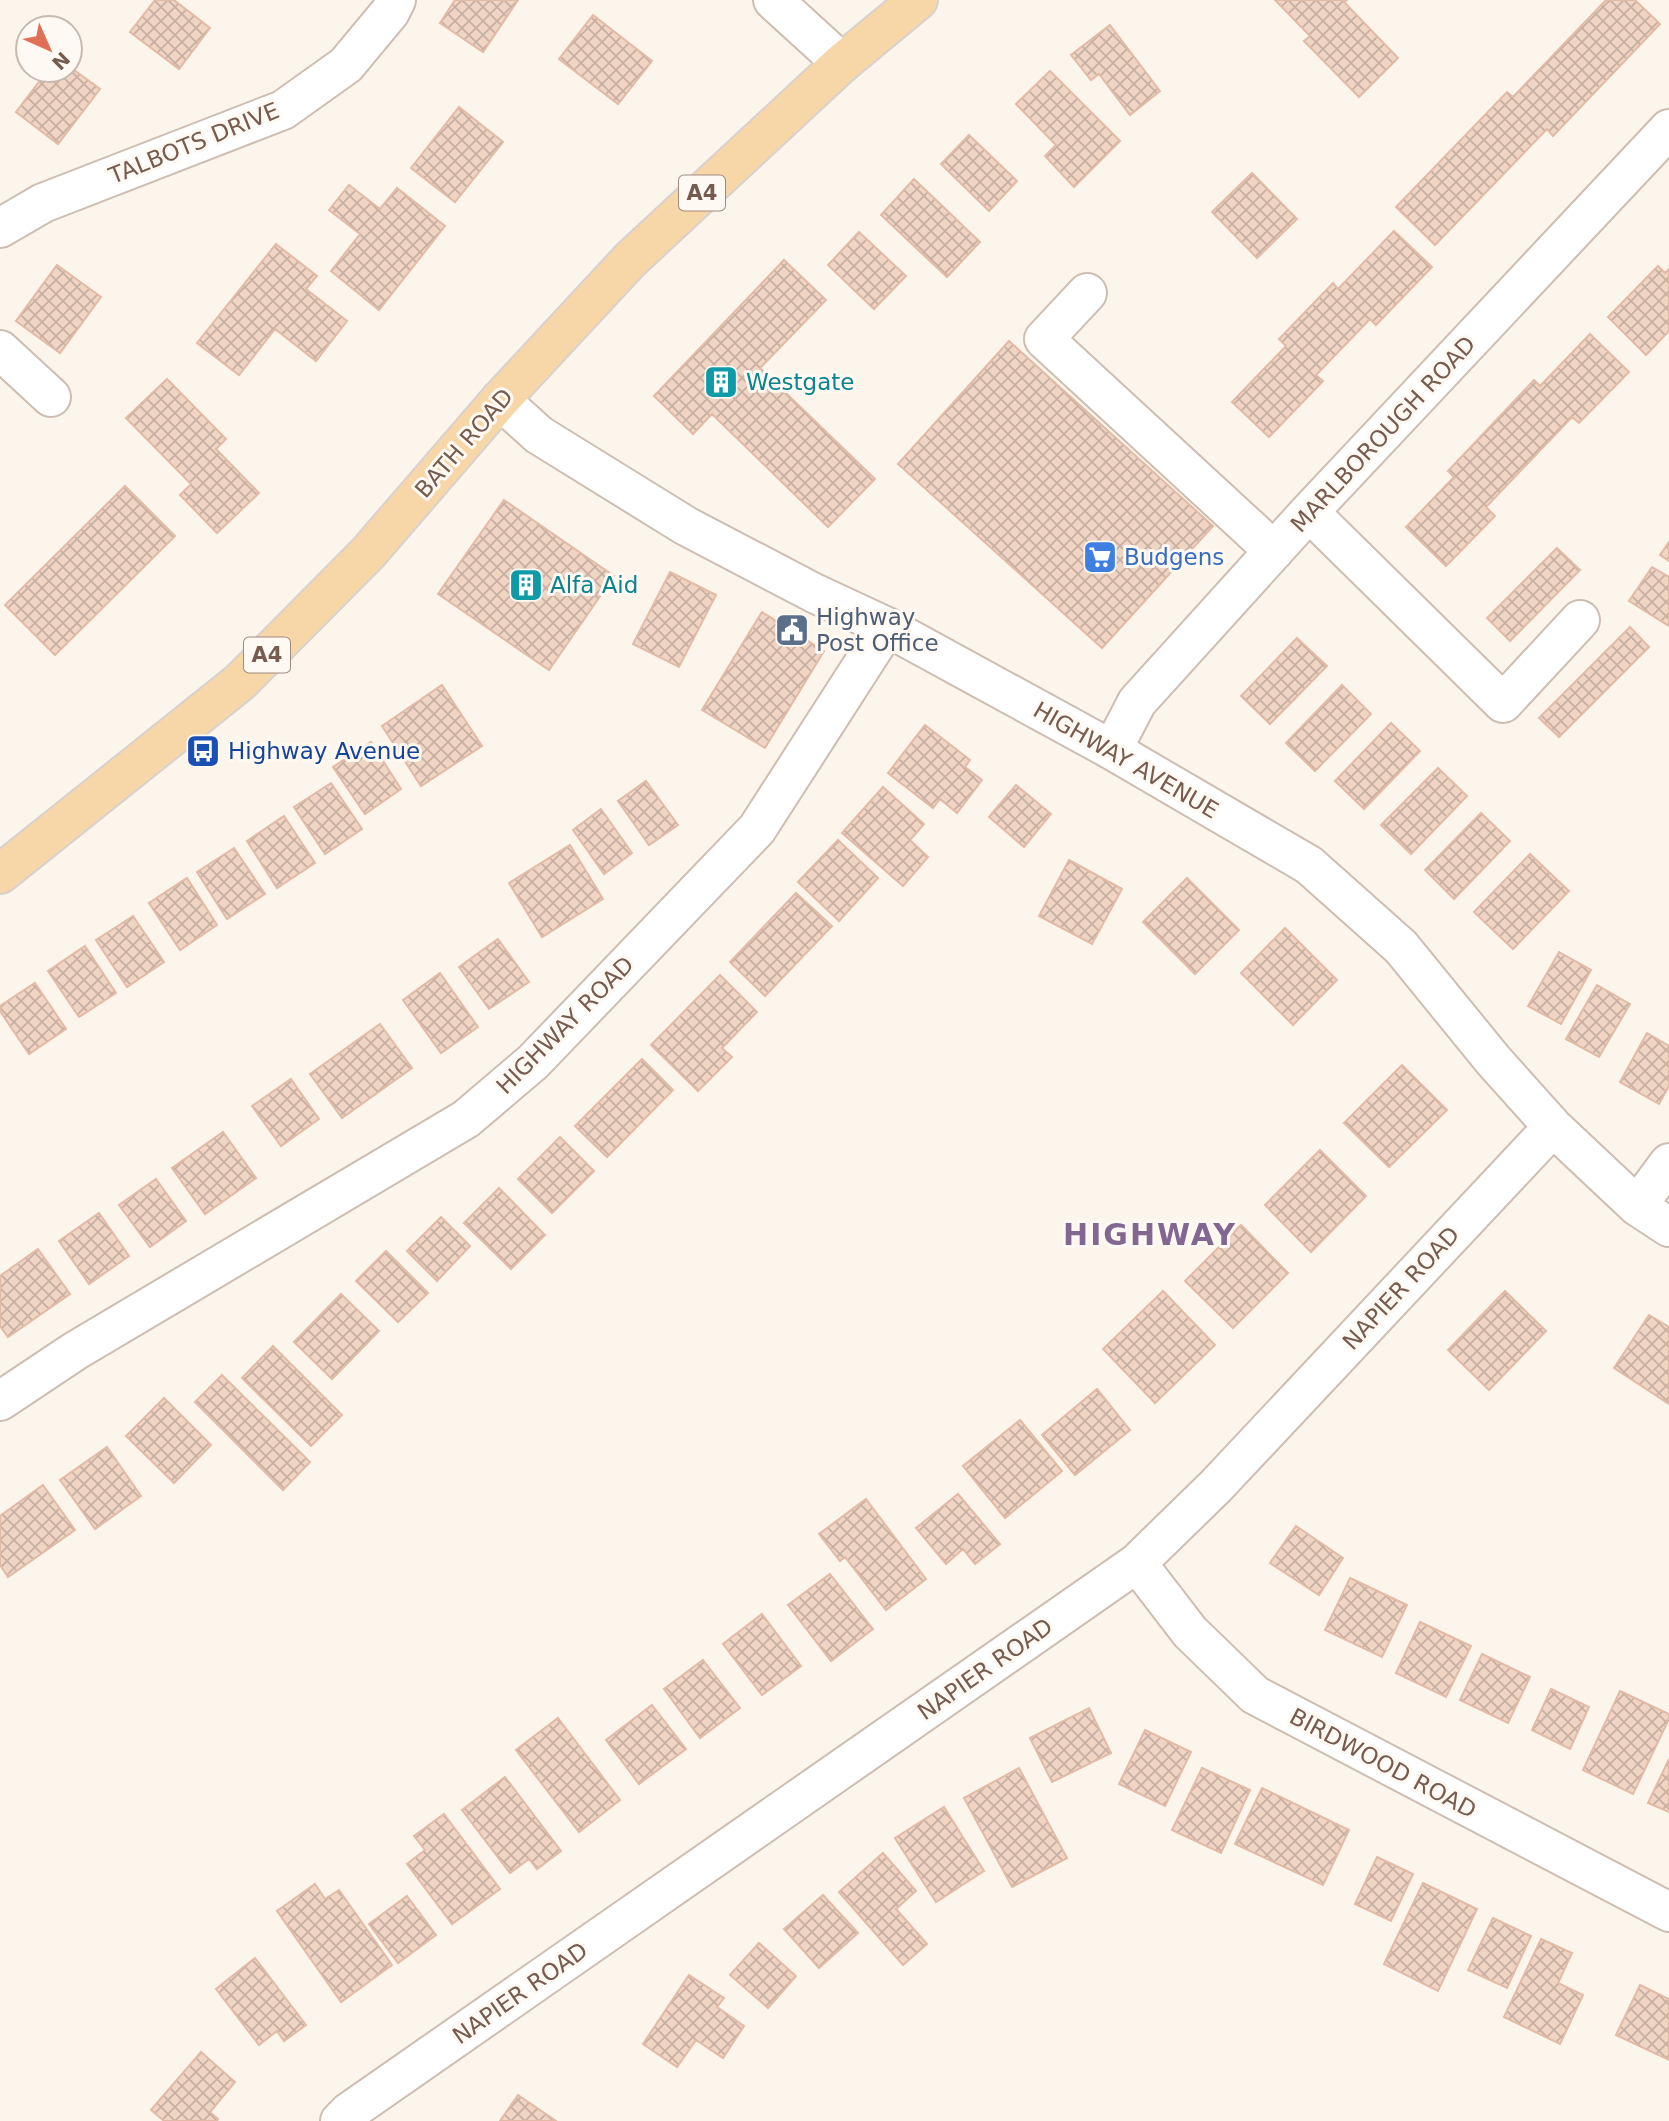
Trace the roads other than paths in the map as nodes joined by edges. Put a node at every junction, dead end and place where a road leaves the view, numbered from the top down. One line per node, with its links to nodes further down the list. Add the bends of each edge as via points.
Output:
1 (396, 0): 6 (street, TALBOTS DRIVE, via 346,65 283,110 43,203)
2 (773, 0): 4 (street)
3 (918, 0): 4 (main road, BATH ROAD / A4)
4 (842, 63): 10 (main road, BATH ROAD / A4, via 630,260)
5 (1669, 129): 11 (street, MARLBOROUGH ROAD)
6 (0, 228)
7 (1087, 293): 12 (street, via 1044,340)
8 (0, 350): 9 (street)
9 (51, 397)
10 (500, 400): 14 (street, HIGHWAY AVENUE, via 539,435 686,526); 16 (main road, BATH ROAD / A4, via 368,553 240,682)
11 (1309, 512): 12 (street, MARLBOROUGH ROAD); 13 (street, via 1503,703)
12 (1275, 551): 15 (street, MARLBOROUGH ROAD, via 1137,702)
13 (1580, 620)
14 (887, 628): 15 (street, HIGHWAY AVENUE); 21 (street, HIGHWAY ROAD, via 757,828 533,1062 466,1119 75,1351)
15 (1112, 750): 17 (street, HIGHWAY AVENUE, via 1309,865 1401,947)
16 (0, 874)
17 (1553, 1127): 19 (street, HIGHWAY AVENUE); 22 (street, NAPIER ROAD, via 1216,1486)
18 (1669, 1163): 19 (street)
19 (1637, 1206): 20 (street, HIGHWAY AVENUE)
20 (1669, 1227)
21 (0, 1401)
22 (1137, 1563): 23 (street, BIRDWOOD ROAD, via 1190,1632 1255,1695); 24 (street, NAPIER ROAD)
23 (1669, 1912)
24 (340, 2121)

